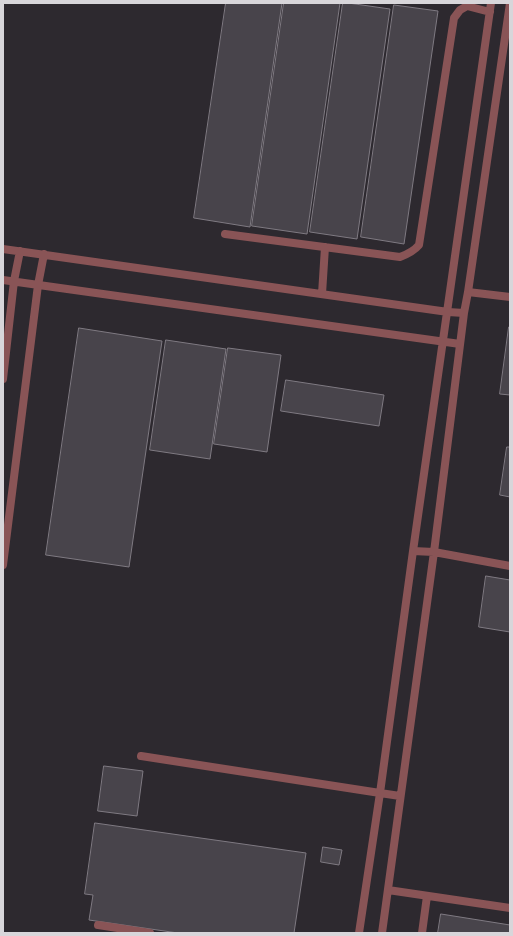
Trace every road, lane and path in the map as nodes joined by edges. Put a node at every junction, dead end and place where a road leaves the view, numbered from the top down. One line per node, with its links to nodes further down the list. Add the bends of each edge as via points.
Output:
1 (491, 3): 3 (lane)
2 (510, 3): 12 (lane)
3 (490, 12): 5 (lane, via 467,6 454,18 419,245 400,256); 15 (lane)
4 (225, 234): 5 (lane)
5 (325, 247): 13 (lane)
6 (3, 248): 7 (lane)
7 (20, 251): 8 (lane); 10 (lane)
8 (44, 254): 11 (lane); 13 (lane)
9 (3, 280): 10 (lane)
10 (14, 282): 11 (lane); 19 (lane)
11 (38, 285): 17 (lane); 22 (lane)
12 (468, 292): 14 (lane); 16 (lane)
13 (322, 294): 15 (lane)
14 (510, 297)
15 (448, 312): 16 (lane); 17 (lane)
16 (464, 313): 18 (lane)
17 (443, 341): 18 (lane); 20 (lane)
18 (460, 344): 21 (lane)
19 (3, 379)
20 (413, 551): 21 (lane); 25 (lane)
21 (434, 552): 23 (lane); 26 (lane)
22 (3, 565)
23 (510, 566)
24 (141, 756): 25 (lane)
25 (380, 793): 26 (lane); 32 (lane)
26 (400, 796): 27 (lane)
27 (388, 890): 28 (lane); 33 (lane)
28 (427, 896): 29 (lane); 34 (lane)
29 (510, 908)
30 (98, 925): 31 (lane)
31 (150, 933)
32 (359, 933)
33 (382, 933)
34 (422, 933)

